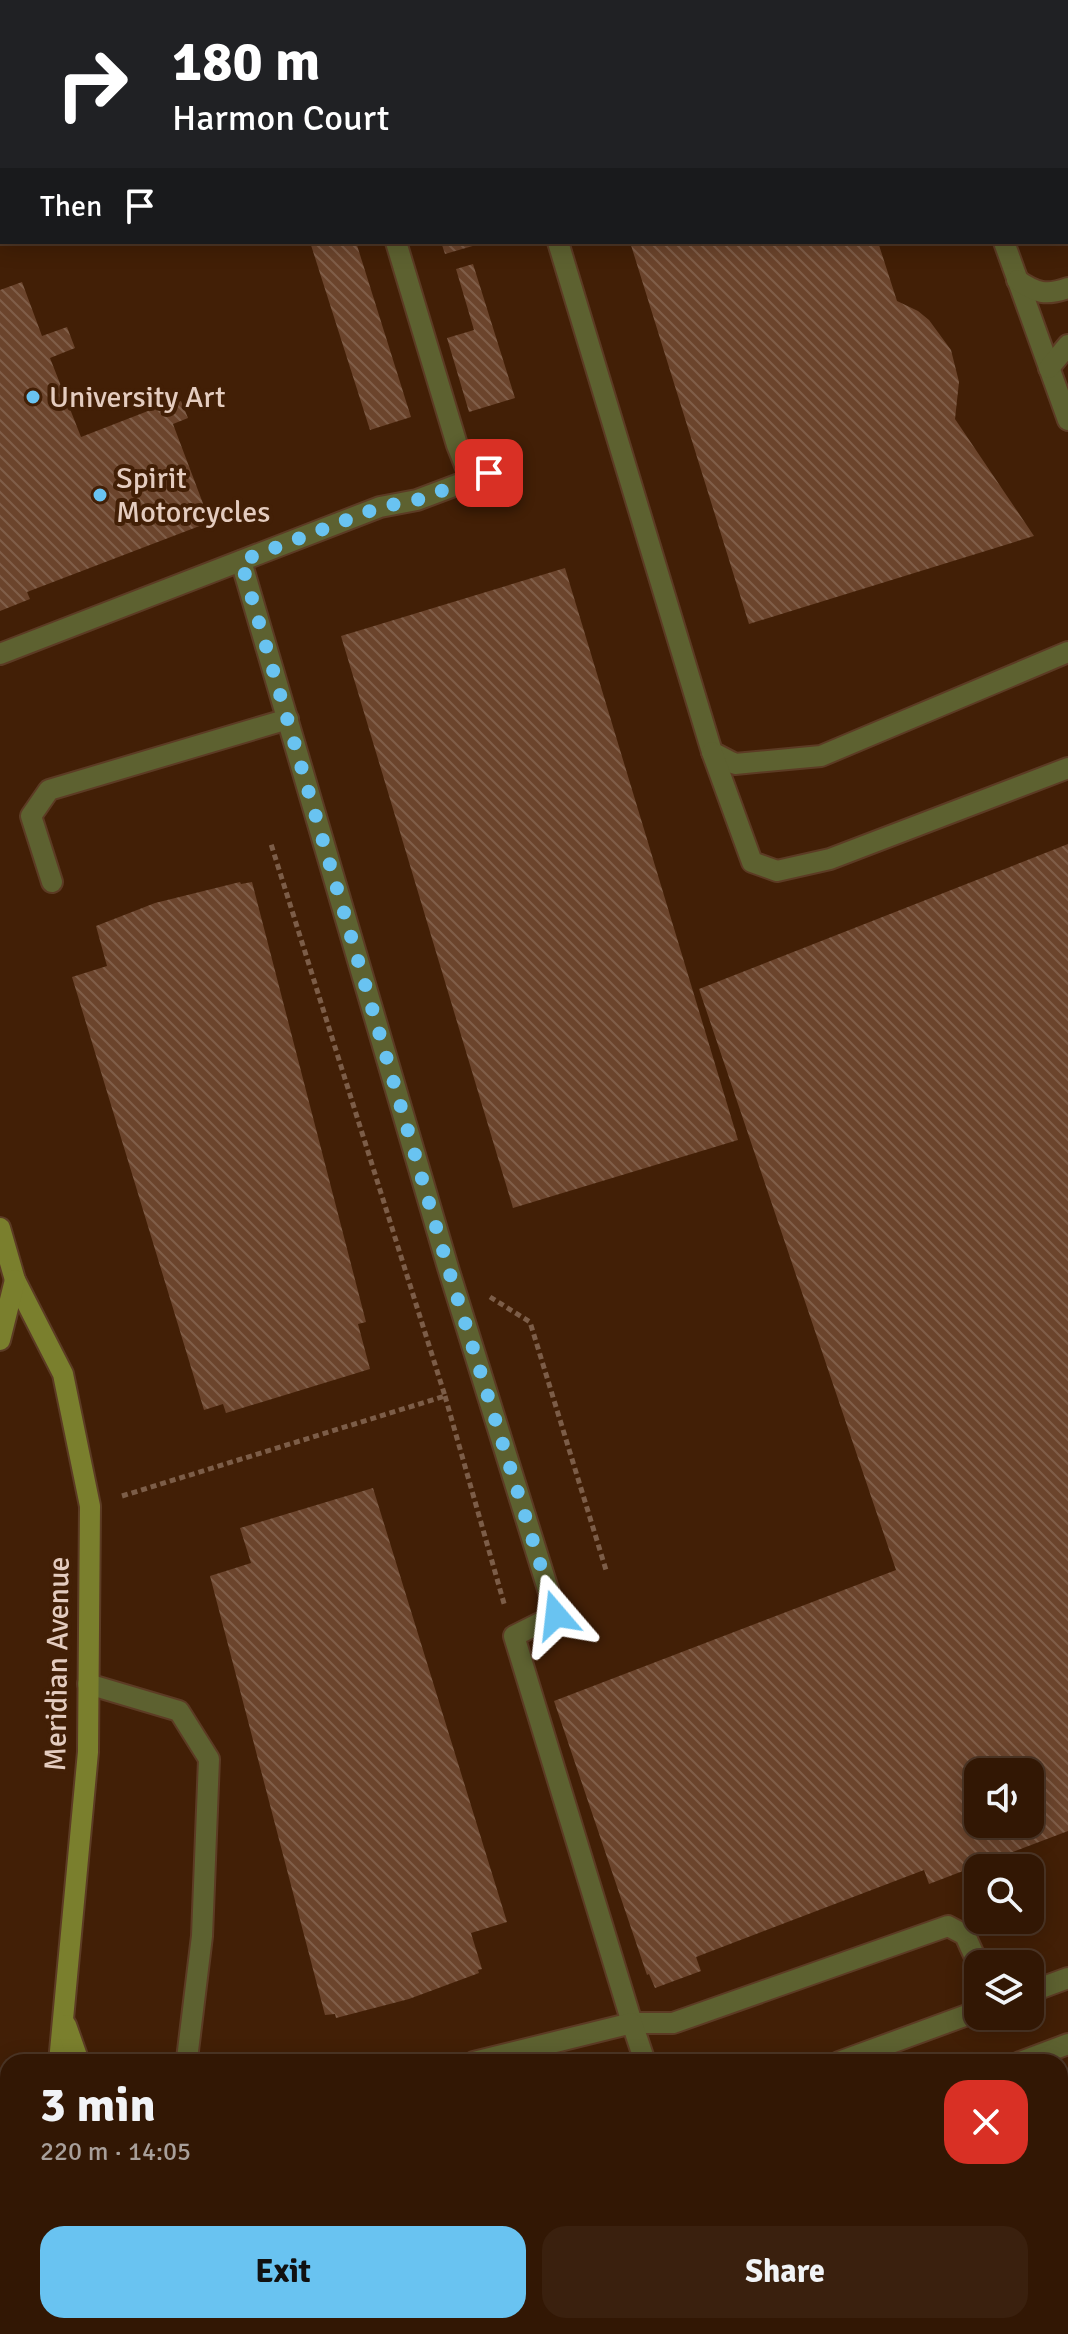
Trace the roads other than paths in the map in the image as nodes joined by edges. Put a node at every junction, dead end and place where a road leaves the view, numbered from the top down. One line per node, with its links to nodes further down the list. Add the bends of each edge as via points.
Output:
1 (397, 244): 10 (street)
2 (559, 244): 15 (street)
3 (1005, 244): 4 (street)
4 (1017, 280): 5 (street, via 1038,294); 7 (street)
5 (1068, 288)
6 (1068, 345): 7 (street)
7 (1049, 368): 8 (street)
8 (1068, 420)
9 (507, 466): 10 (street)
10 (471, 480): 11 (street, via 380,507)
11 (241, 561): 13 (street); 14 (street)
12 (1068, 652): 15 (street, via 821,756 735,764)
13 (0, 654)
14 (288, 719): 17 (street, via 49,790 31,816); 27 (street, via 556,1615 514,1636)
15 (712, 752): 16 (street, via 752,862 777,871 830,859)
16 (1068, 768)
17 (52, 882)
18 (0, 1228): 19 (main road, Meridian Avenue)
19 (15, 1280): 20 (main road); 21 (main road, Meridian Avenue, via 63,1374 90,1506)
20 (0, 1340)
21 (88, 1684): 26 (main road, Meridian Avenue, via 88,1752); 31 (street, via 179,1711 209,1759 202,1936)
22 (972, 1950): 27 (street, via 965,1935 948,1926 673,2023)
23 (1068, 1978): 24 (street)
24 (1044, 1987)
25 (964, 2016): 34 (street)
26 (63, 2018): 29 (main road, Meridian Avenue); 30 (main road)
27 (632, 2023): 32 (street); 33 (street)
28 (1068, 2044): 35 (street)
29 (60, 2054)
30 (76, 2054)
31 (188, 2054)
32 (506, 2054)
33 (642, 2054)
34 (861, 2054)
35 (1041, 2054)

